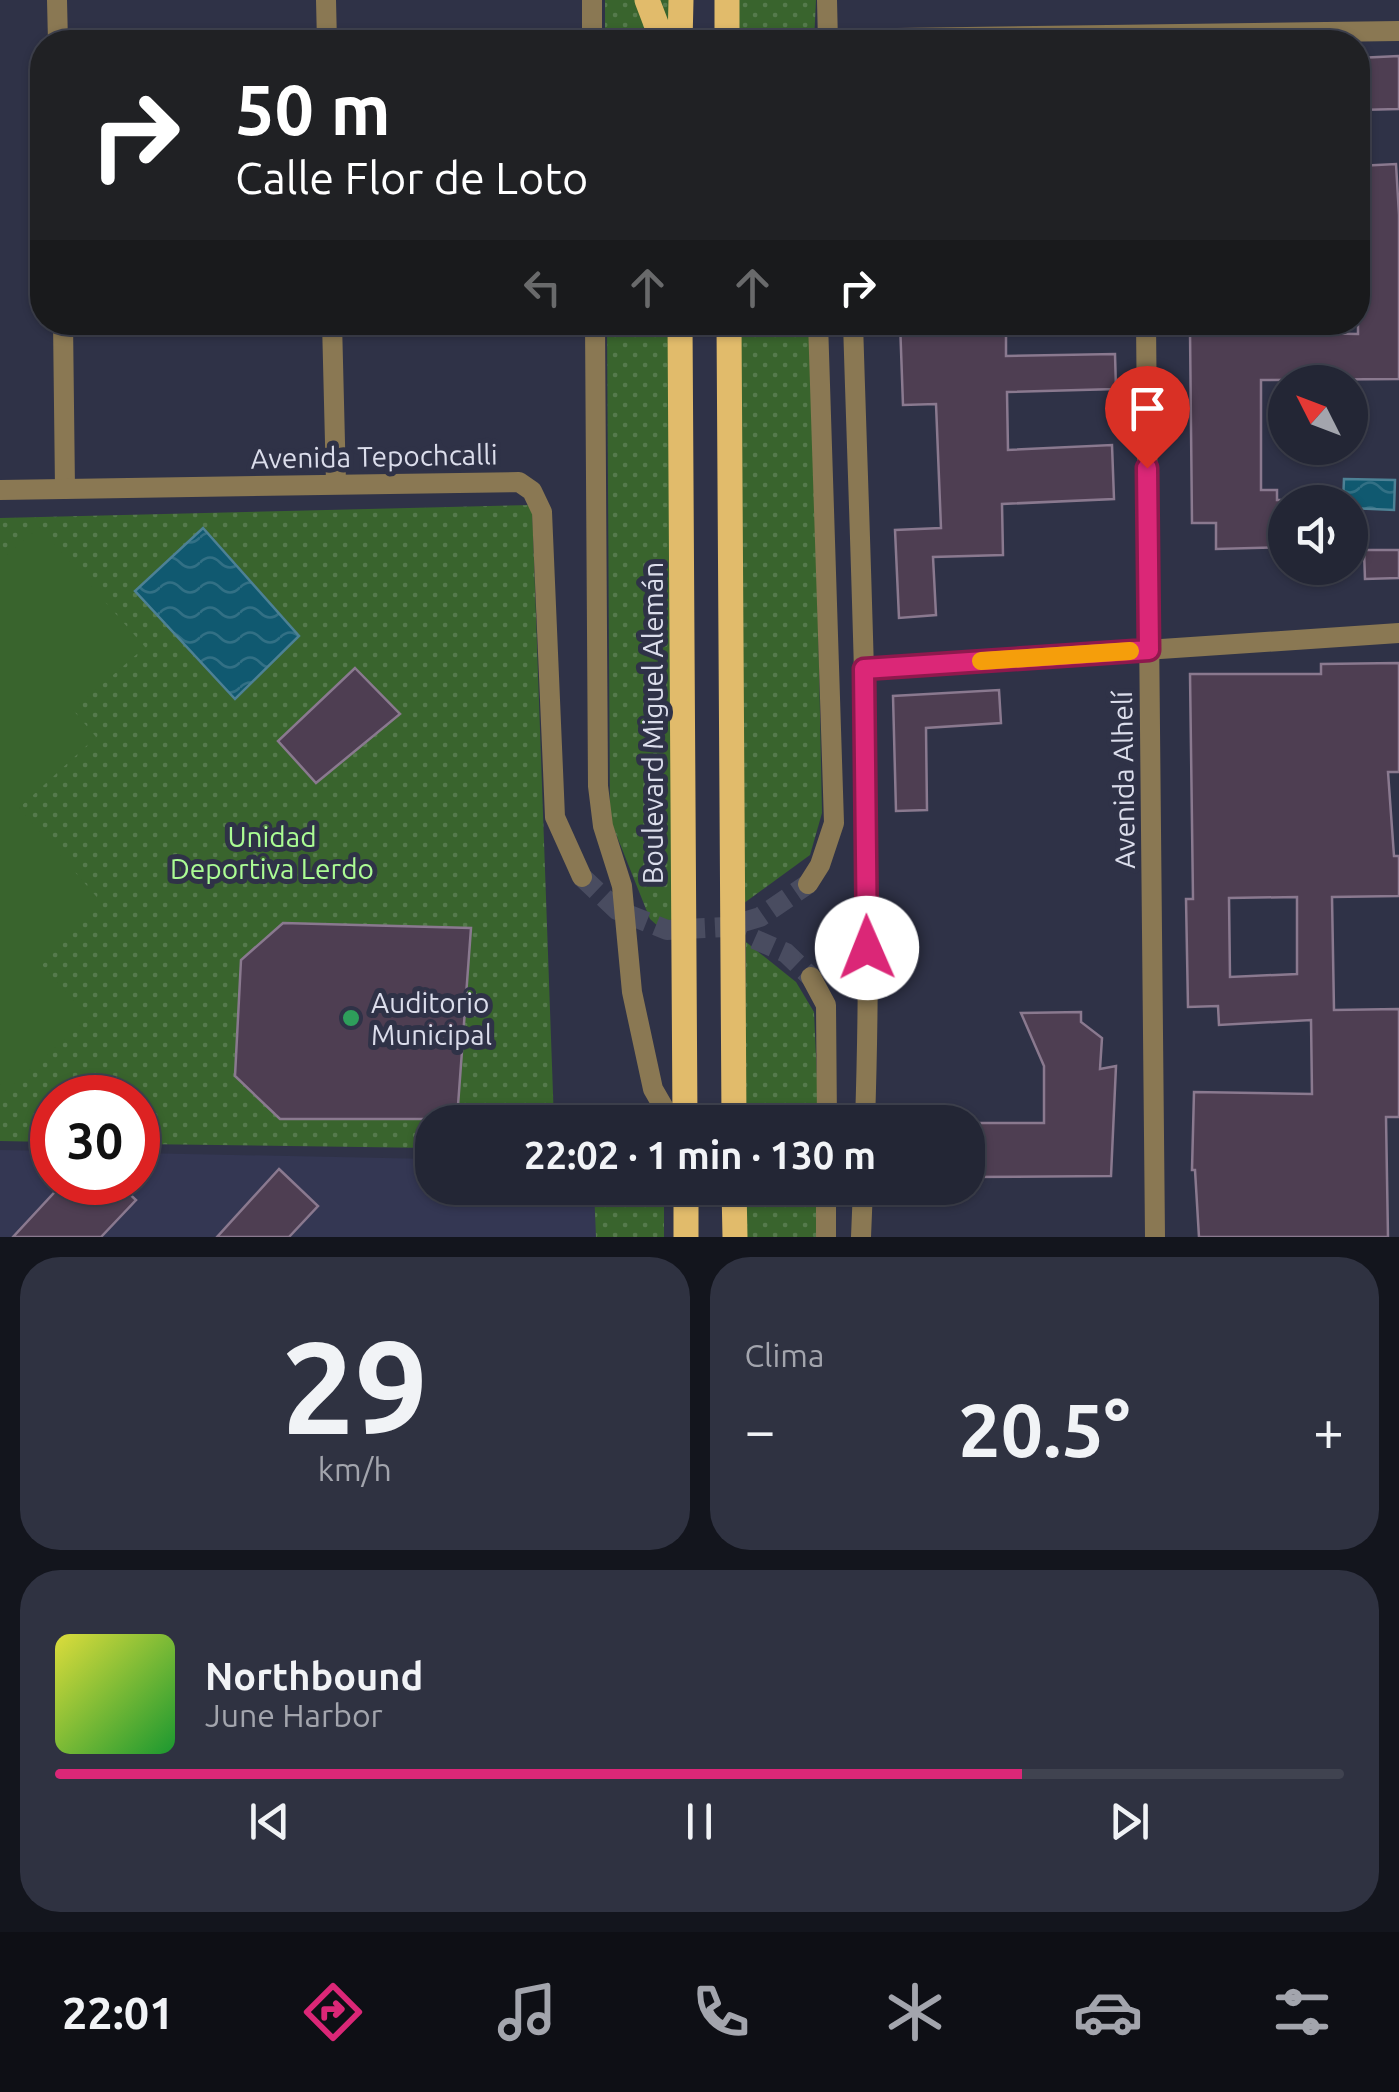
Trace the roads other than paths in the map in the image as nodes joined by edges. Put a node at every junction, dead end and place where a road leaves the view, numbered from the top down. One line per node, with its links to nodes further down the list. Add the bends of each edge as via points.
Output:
1 (57, 0): 8 (street)
2 (326, 0): 9 (street)
3 (592, 0): 10 (street)
4 (646, 0): 11 (main road)
5 (681, 0): 12 (main road)
6 (726, 0): 13 (main road)
7 (827, 0): 14 (street)
8 (58, 30)
9 (327, 30)
10 (592, 30)
11 (658, 30)
12 (680, 30)
13 (727, 30)
14 (828, 30)
15 (1399, 31): 16 (street)
16 (1370, 32)
17 (63, 335): 26 (street)
18 (332, 335): 25 (street)
19 (594, 335): 34 (street, via 598,786 622,886 632,992)
20 (680, 335): 35 (main road, Boulevard Miguel Alemán)
21 (729, 335): 36 (main road)
22 (818, 335): 32 (street, via 834,823)
23 (853, 335): 30 (street)
24 (1146, 335): 29 (street, Avenida Alhelí)
25 (336, 483): 26 (street, Avenida Tepochcalli); 31 (street, Avenida Tepochcalli, via 519,482 532,491 542,512 555,816)
26 (66, 489): 27 (street, Avenida Tepochcalli)
27 (0, 490)
28 (1399, 632): 29 (street)
29 (1149, 650): 30 (street); 47 (street, Avenida Alhelí)
30 (864, 669): 38 (street)
31 (582, 877)
32 (808, 884)
33 (811, 977): 37 (street, via 826,1005)
34 (662, 1105)
35 (685, 1105)
36 (734, 1105)
37 (827, 1105)
38 (866, 1105)
39 (686, 1205): 43 (main road)
40 (734, 1205): 44 (main road)
41 (826, 1205): 45 (street)
42 (863, 1205): 46 (street)
43 (686, 1237)
44 (734, 1237)
45 (826, 1237)
46 (862, 1237)
47 (1156, 1237)

